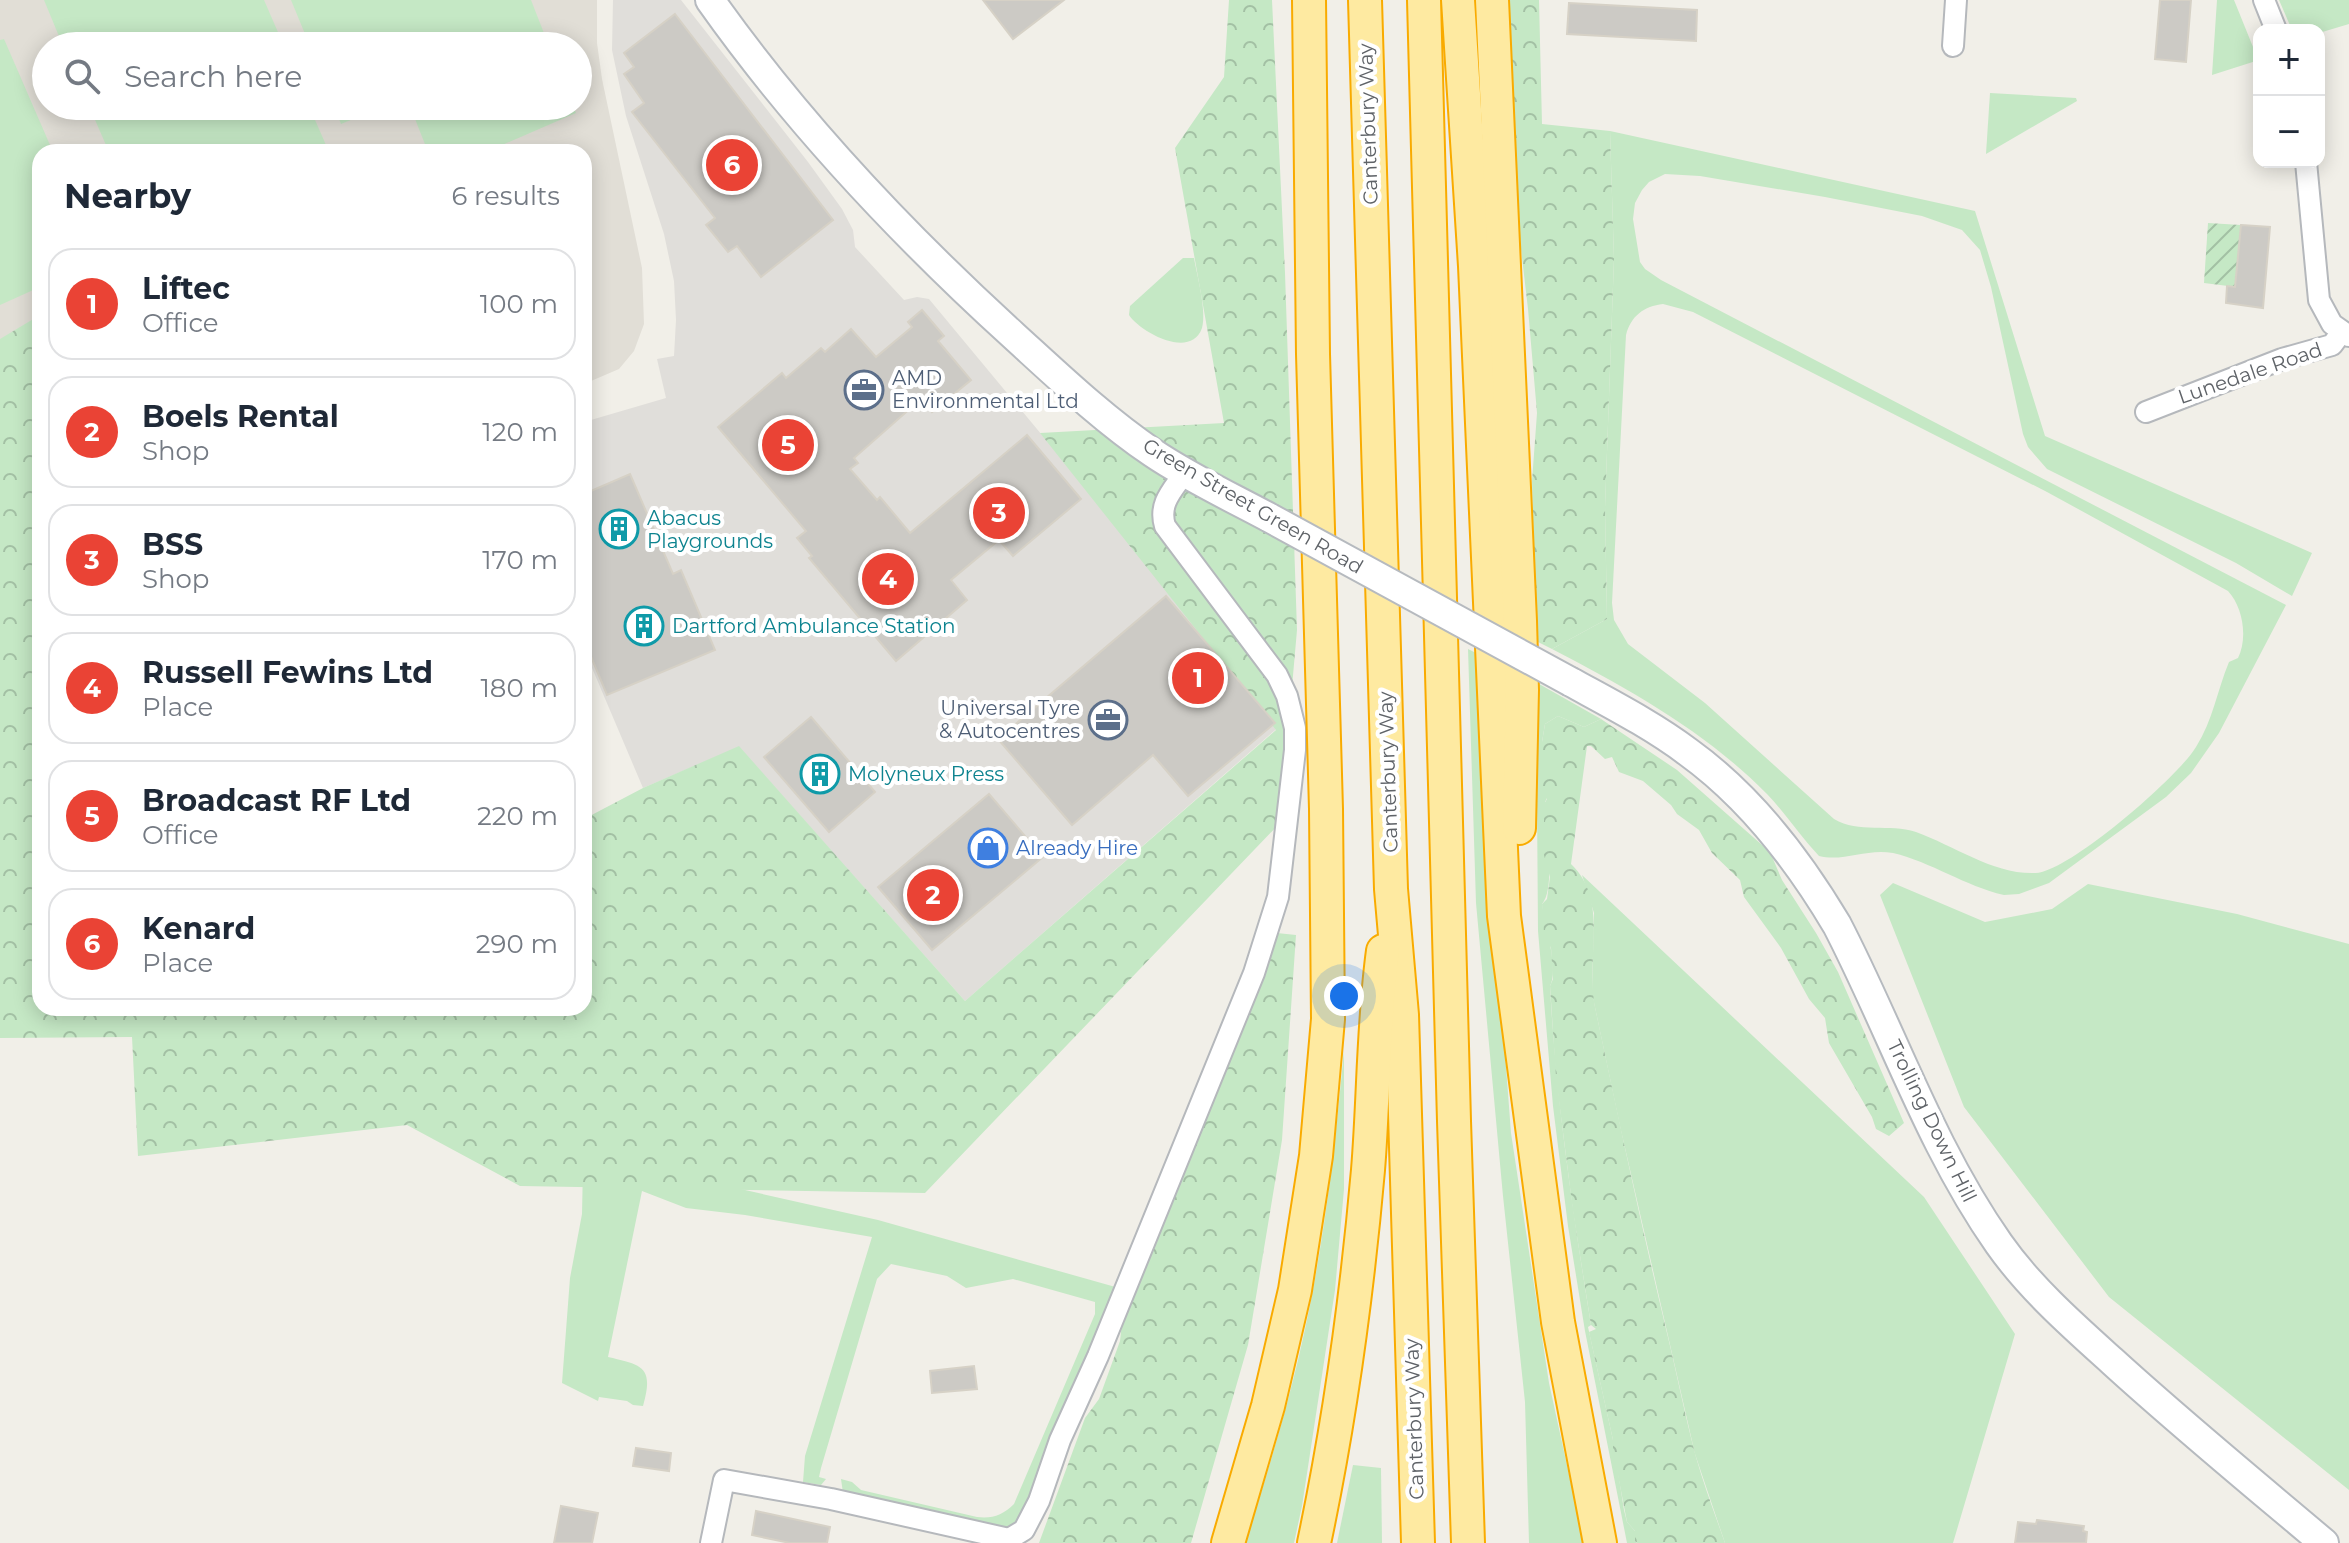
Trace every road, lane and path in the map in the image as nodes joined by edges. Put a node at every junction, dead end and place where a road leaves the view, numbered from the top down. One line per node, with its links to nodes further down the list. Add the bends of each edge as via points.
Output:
1 (710, 0): 14 (main road, Green Street Green Road, via 762,69 911,237 1074,392)
2 (1309, 0): 19 (highway, via 1328,1019 1295,1290)
3 (1365, 0): 16 (highway, Canterbury Way)
4 (1424, 0): 22 (highway)
5 (1458, 0): 17 (highway, via 1504,916)
6 (1492, 0): 17 (highway, via 1520,621)
7 (1956, 0): 10 (street)
8 (2264, 0): 9 (street)
9 (2274, 24)
10 (1953, 46)
11 (2307, 168): 12 (street, via 2319,300 2327,318)
12 (2345, 334): 13 (street, Lunedale Road, via 2332,345)
13 (2146, 412)
14 (1185, 472): 15 (main road, Green Street Green Road, bridge); 18 (street, via 1164,503 1165,526 1277,675 1295,728 1280,884 1267,939 1039,1501 1024,1530 1009,1539 724,1480)
15 (1571, 682): 24 (main road, Trolling Down Hill, via 1687,751 1724,780 1773,834 1837,925 1960,1185 2028,1281 2143,1389)
16 (1391, 889): 20 (highway, via 1376,1007 1358,1264); 21 (highway, Canterbury Way, via 1402,1015)
17 (1525, 1067): 23 (highway, via 1558,1322)
18 (711, 1543)
19 (1228, 1543)
20 (1314, 1543)
21 (1418, 1543)
22 (1468, 1543)
23 (1600, 1543)
24 (2324, 1543)

